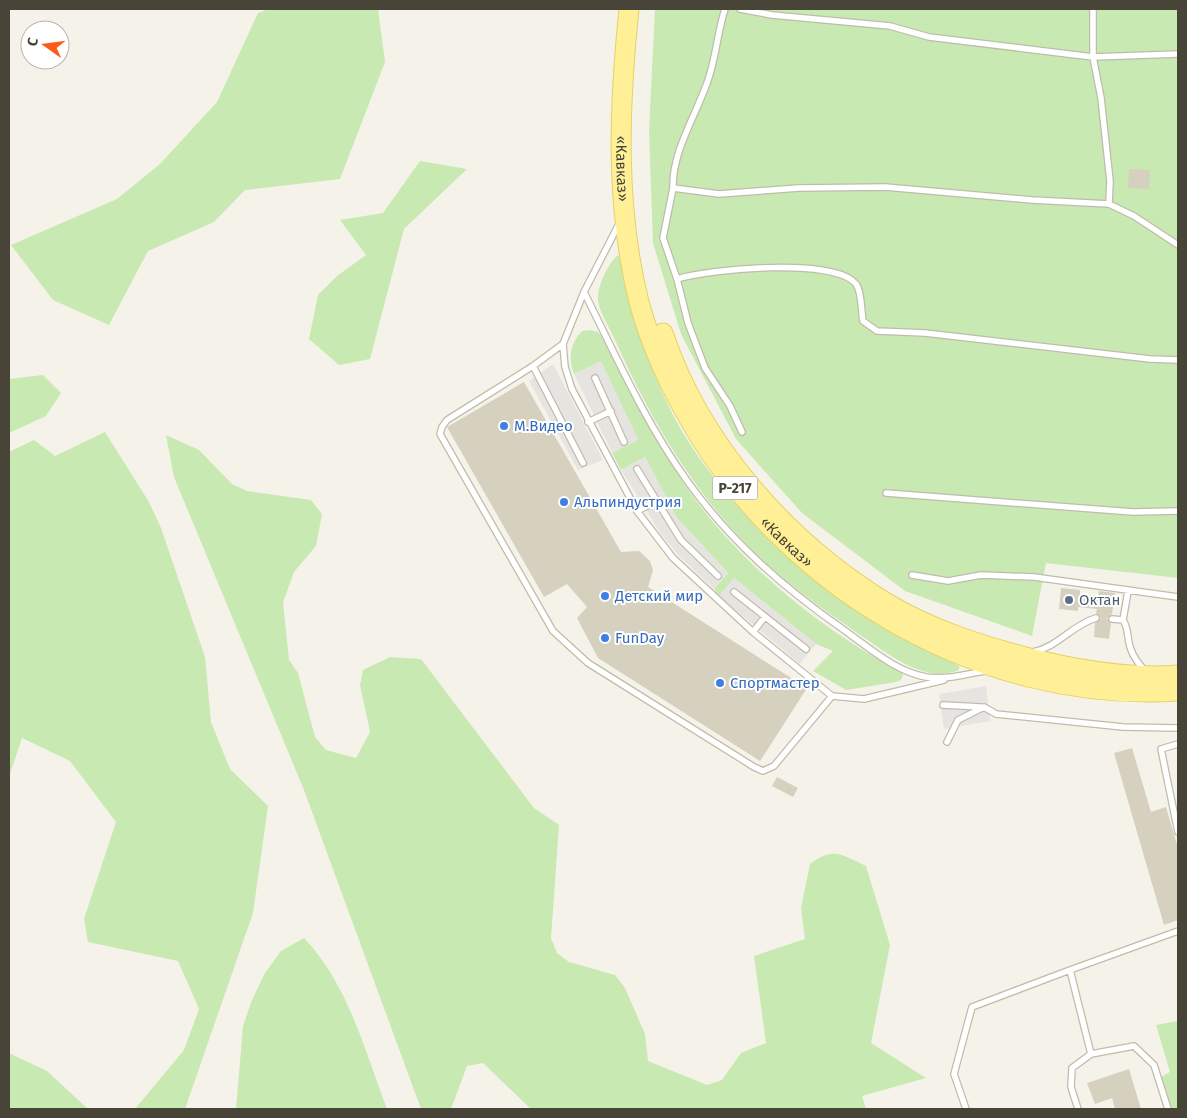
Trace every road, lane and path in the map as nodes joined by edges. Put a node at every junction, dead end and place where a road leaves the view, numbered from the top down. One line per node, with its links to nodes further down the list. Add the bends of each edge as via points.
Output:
1 (629, 9): 8 (main road, «Кавказ» / Р-217)
2 (641, 9): 39 (main road, «Кавказ» / Р-217, via 631,168 640,248 666,340 703,418 750,486 814,550 848,577 886,602 930,624)
3 (725, 9): 9 (lane, via 708,82 680,154)
4 (740, 9): 7 (lane, via 890,26 929,37)
5 (1093, 9): 7 (lane)
6 (1178, 54): 7 (lane)
7 (1093, 56): 10 (lane, via 1110,181)
8 (621, 86): 13 (lane, via 616,106 615,144 620,223); 40 (main road, «Кавказ» / Р-217, via 621,180 640,303 670,385 714,461 772,528 842,590 922,638)
9 (673, 188): 10 (lane, via 720,194 799,188 886,187); 12 (lane, via 663,238)
10 (1109, 204): 11 (lane)
11 (1178, 244)
12 (677, 279): 15 (lane, via 720,270 814,269 837,273 858,286 863,321 877,331); 20 (lane, via 688,323 705,368 730,406)
13 (584, 292): 14 (lane); 43 (lane, via 650,420 687,482 729,533 768,572 867,647 904,669 925,677)
14 (563, 344): 16 (lane); 19 (lane, via 565,367 572,389)
15 (1178, 360)
16 (533, 366): 22 (lane); 45 (lane, via 447,420 440,434 553,631 588,663 763,771 774,766)
17 (595, 378): 18 (lane)
18 (611, 411): 19 (lane); 21 (lane)
19 (588, 422): 27 (lane)
20 (742, 432)
21 (624, 442)
22 (583, 463)
23 (637, 469): 25 (lane)
24 (886, 493): 26 (lane, via 1133,512)
25 (655, 502): 27 (lane); 29 (lane, via 681,540)
26 (1178, 510)
27 (636, 511): 37 (lane, via 673,558)
28 (912, 575): 30 (lane, via 948,581 980,575 1007,575)
29 (718, 576)
30 (1128, 591): 32 (lane); 36 (lane)
31 (734, 592): 33 (lane)
32 (1178, 597)
33 (764, 618): 37 (lane); 38 (lane)
34 (1096, 618): 39 (lane, via 1081,622 1048,647)
35 (1112, 619): 36 (lane)
36 (1123, 620): 41 (lane, via 1129,630 1135,659)
37 (753, 632): 45 (lane)
38 (806, 648)
39 (1014, 654): 41 (main road, «Кавказ» / Р-217, via 1089,671)
40 (1001, 669): 43 (lane); 44 (main road, «Кавказ» / Р-217, via 1083,688)
41 (1149, 675): 42 (main road, «Кавказ» / Р-217)
42 (1178, 675)
43 (952, 678): 45 (lane, via 864,699)
44 (1178, 691)
45 (832, 696)
46 (943, 705): 47 (lane)
47 (984, 707): 48 (lane, via 996,714); 49 (lane, via 958,720)
48 (1178, 728)
49 (947, 742)
50 (1178, 744): 51 (lane, via 1160,749)
51 (1178, 832)
52 (1178, 931): 53 (lane)
53 (1070, 970): 54 (lane); 55 (lane, via 972,1007 954,1074)
54 (1091, 1054): 56 (lane, via 1072,1068 1071,1087); 57 (lane, via 1134,1046 1154,1065)
55 (966, 1109)
56 (1078, 1109)
57 (1168, 1109)

